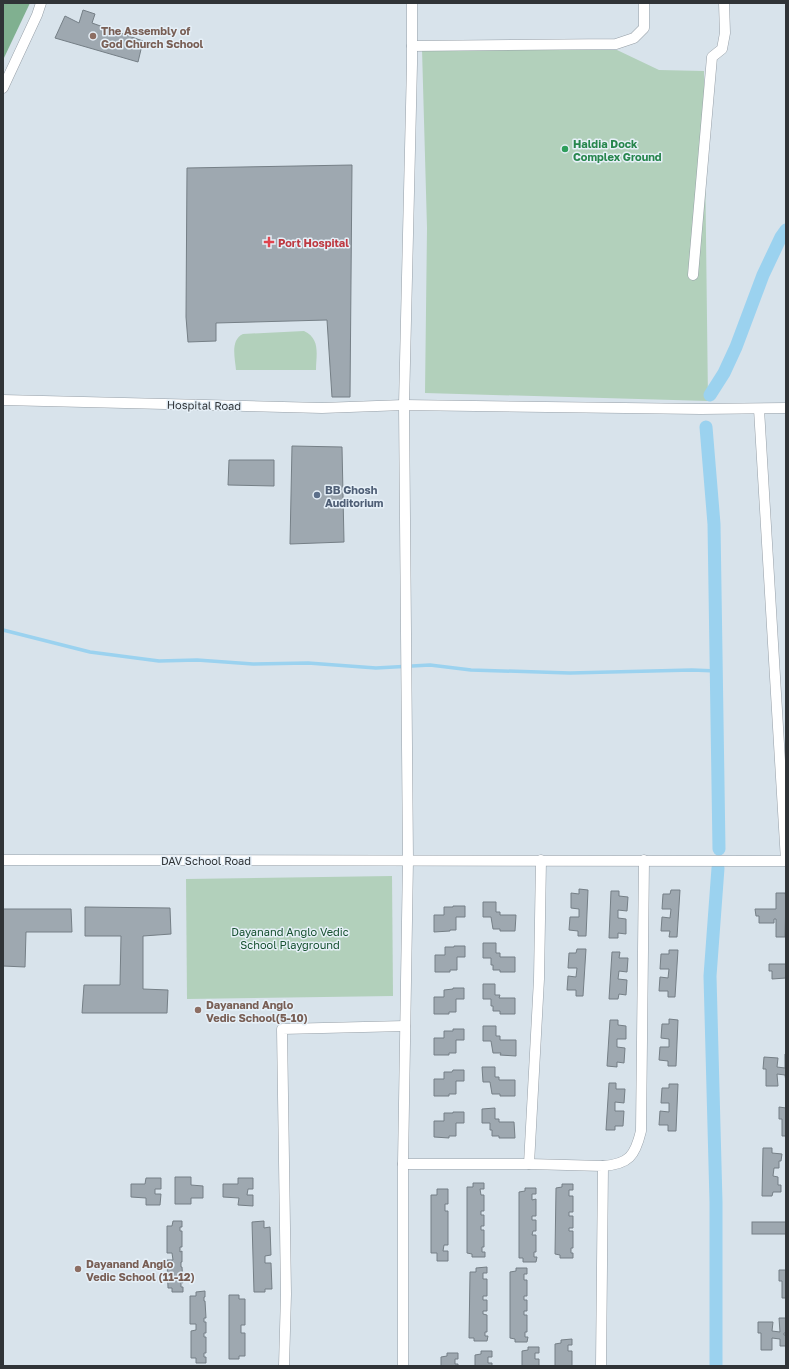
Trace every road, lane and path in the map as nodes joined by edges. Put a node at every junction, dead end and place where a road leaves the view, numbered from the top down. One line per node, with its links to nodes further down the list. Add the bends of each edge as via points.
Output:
1 (42, 3): 6 (street)
2 (412, 3): 5 (street)
3 (644, 3): 5 (street, via 644,28 634,38 616,44)
4 (724, 3): 7 (street, via 725,33 722,50 712,57)
5 (412, 46): 9 (street)
6 (3, 88)
7 (693, 275)
8 (3, 400): 9 (street, Hospital Road, via 322,408)
9 (404, 405): 10 (street, Hospital Road); 13 (street)
10 (759, 408): 11 (street, Hospital Road); 16 (street)
11 (786, 408)
12 (3, 860): 13 (street, DAV School Road)
13 (408, 860): 14 (street, DAV School Road); 17 (street)
14 (541, 860): 15 (street, DAV School Road); 19 (street, via 539,980)
15 (644, 860): 16 (street, DAV School Road); 20 (street, via 640,1132 632,1156 623,1162)
16 (786, 861)
17 (405, 1026): 18 (street); 21 (street, via 282,1028 286,1294)
18 (402, 1164): 19 (street); 22 (street)
19 (529, 1164): 20 (street)
20 (603, 1166): 23 (street)
21 (284, 1366)
22 (403, 1366)
23 (601, 1366)

